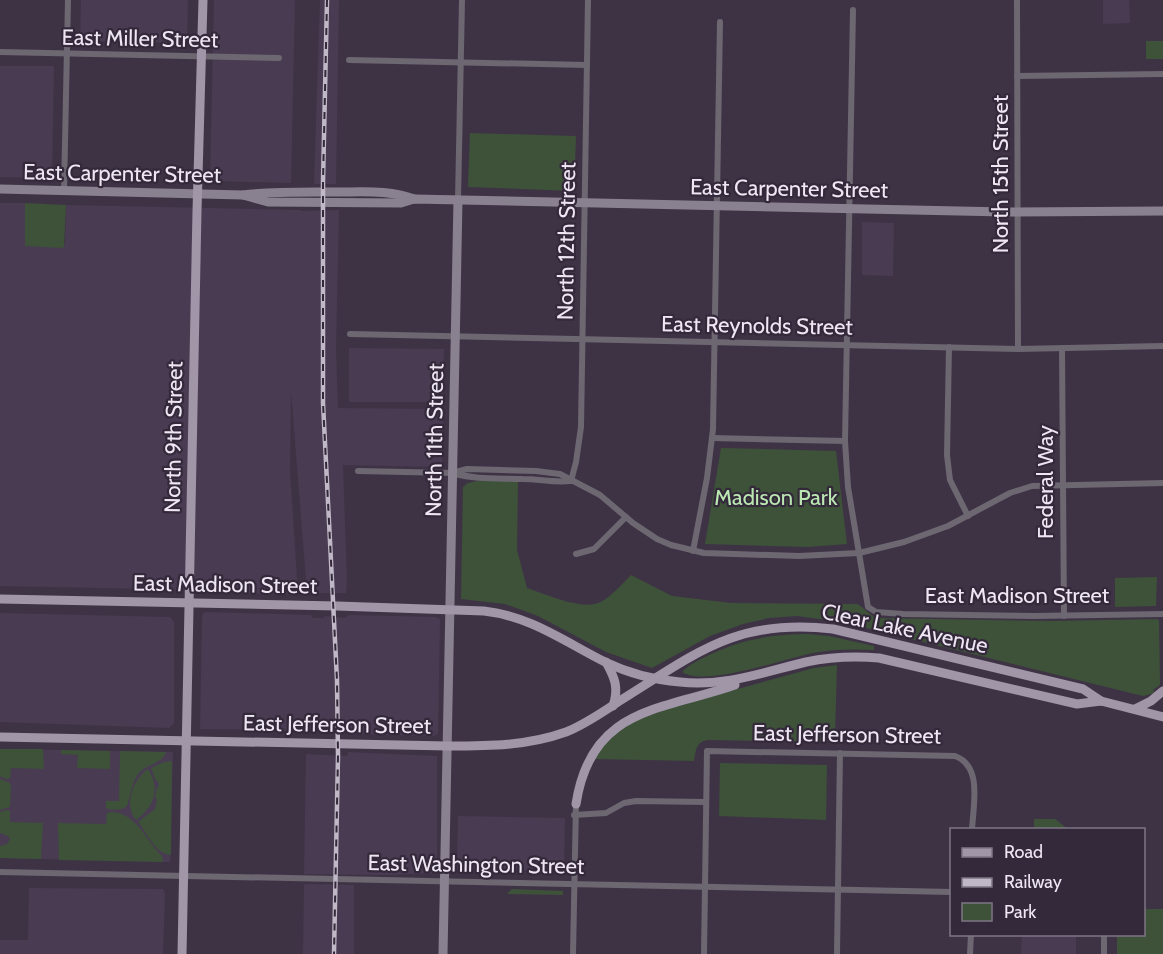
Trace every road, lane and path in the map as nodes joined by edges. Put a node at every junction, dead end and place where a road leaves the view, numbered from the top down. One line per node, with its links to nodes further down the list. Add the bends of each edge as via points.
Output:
1 (68, 0): 9 (street)
2 (202, 0): 10 (main road, North 9th Street)
3 (462, 0): 13 (street, North 11th Street)
4 (588, 0): 14 (street, North 12th Street)
5 (1017, 0): 16 (street, North 15th Street)
6 (853, 10): 23 (street)
7 (720, 22): 22 (street)
8 (0, 52): 9 (street, East Miller Street)
9 (67, 54): 10 (street, East Miller Street); 18 (street)
10 (201, 57): 11 (street, East Miller Street); 19 (main road, North 9th Street)
11 (279, 58)
12 (349, 60): 13 (street)
13 (461, 63): 14 (street); 20 (street, North 11th Street)
14 (587, 65): 21 (street, North 12th Street)
15 (1163, 74): 16 (street)
16 (1017, 76): 25 (street, North 15th Street)
17 (0, 189): 18 (street, East Carpenter Street)
18 (64, 191): 19 (street, East Carpenter Street)
19 (197, 194): 20 (street, East Carpenter Street, via 243,195 268,202); 48 (main road, North 9th Street)
20 (458, 200): 21 (street, East Carpenter Street); 27 (street, North 11th Street)
21 (585, 202): 22 (street, East Carpenter Street); 28 (street, North 12th Street)
22 (716, 206): 23 (street, East Carpenter Street); 29 (street)
23 (849, 208): 25 (street, East Carpenter Street); 30 (street)
24 (1163, 211): 25 (street, East Carpenter Street)
25 (1018, 212): 33 (street, North 15th Street)
26 (350, 334): 27 (street, East Reynolds Street)
27 (455, 336): 28 (street, East Reynolds Street); 38 (street, North 11th Street)
28 (583, 339): 29 (street, East Reynolds Street); 39 (street, North 12th Street, via 581,427)
29 (714, 342): 30 (street, East Reynolds Street); 35 (street)
30 (847, 345): 32 (street, East Reynolds Street); 36 (street)
31 (1163, 346): 34 (street, East Reynolds Street)
32 (949, 347): 33 (street, East Reynolds Street); 42 (street, via 947,455 950,480)
33 (1018, 348): 34 (street, East Reynolds Street)
34 (1062, 348): 41 (street, Federal Way)
35 (712, 438): 36 (street); 44 (street)
36 (845, 441): 45 (street)
37 (358, 471): 38 (street)
38 (452, 473): 39 (street, via 467,478); 49 (street, North 11th Street)
39 (571, 481): 43 (street, via 600,495)
40 (1163, 483): 41 (street)
41 (1063, 484): 42 (street, via 1022,489); 51 (street, Federal Way)
42 (968, 516): 45 (street, via 920,537)
43 (626, 517): 44 (street, via 657,539); 46 (street, via 594,549)
44 (693, 551): 45 (street, via 799,556)
45 (858, 552): 51 (street, East Madison Street, via 866,602 881,613)
46 (576, 554)
47 (0, 598): 48 (main road, East Madison Street)
48 (189, 602): 49 (main road, East Madison Street); 61 (main road, North 9th Street)
49 (450, 609): 52 (main road, East Madison Street, via 516,617); 62 (street, North 11th Street)
50 (1163, 614): 51 (street, East Madison Street)
51 (1064, 615)
52 (606, 662): 54 (main road, East Madison Street); 57 (main road, via 616,685)
53 (774, 671): 54 (main road, Clear Lake Avenue, via 719,683); 56 (main road, Clear Lake Avenue, via 828,658 879,658 1077,704); 65 (main road, via 647,711 617,726 589,760)
54 (656, 678): 56 (main road, Clear Lake Avenue, via 697,652 733,636 799,626 833,629 1083,688); 57 (main road, East Jefferson Street)
55 (1163, 691): 58 (main road)
56 (1101, 701): 58 (main road, Clear Lake Avenue)
57 (613, 706): 62 (main road, East Jefferson Street, via 568,731 533,742)
58 (1135, 710): 59 (main road, Clear Lake Avenue)
59 (1163, 717)
60 (0, 737): 61 (main road, East Jefferson Street)
61 (186, 740): 62 (main road, East Jefferson Street); 69 (main road, North 9th Street)
62 (448, 746): 70 (street, North 11th Street)
63 (840, 753): 64 (street, East Jefferson Street, via 707,752); 67 (street, East Jefferson Street, via 955,756 968,764 973,779); 73 (street)
64 (706, 802): 66 (street, via 636,801 606,813); 72 (street)
65 (576, 804): 66 (street)
66 (574, 815): 71 (street)
67 (972, 828)
68 (0, 872): 69 (street, East Washington Street)
69 (184, 876): 70 (street, East Washington Street); 77 (main road, North 9th Street)
70 (444, 882): 71 (street, East Washington Street); 78 (street, North 11th Street)
71 (574, 884): 72 (street, East Washington Street); 79 (street)
72 (705, 886): 73 (street, East Washington Street); 80 (street)
73 (838, 890): 74 (street, East Washington Street); 81 (street)
74 (950, 892)
75 (970, 936): 82 (street)
76 (1104, 936): 83 (street)
77 (182, 954)
78 (443, 954)
79 (573, 954)
80 (704, 954)
81 (837, 954)
82 (970, 954)
83 (1104, 954)

